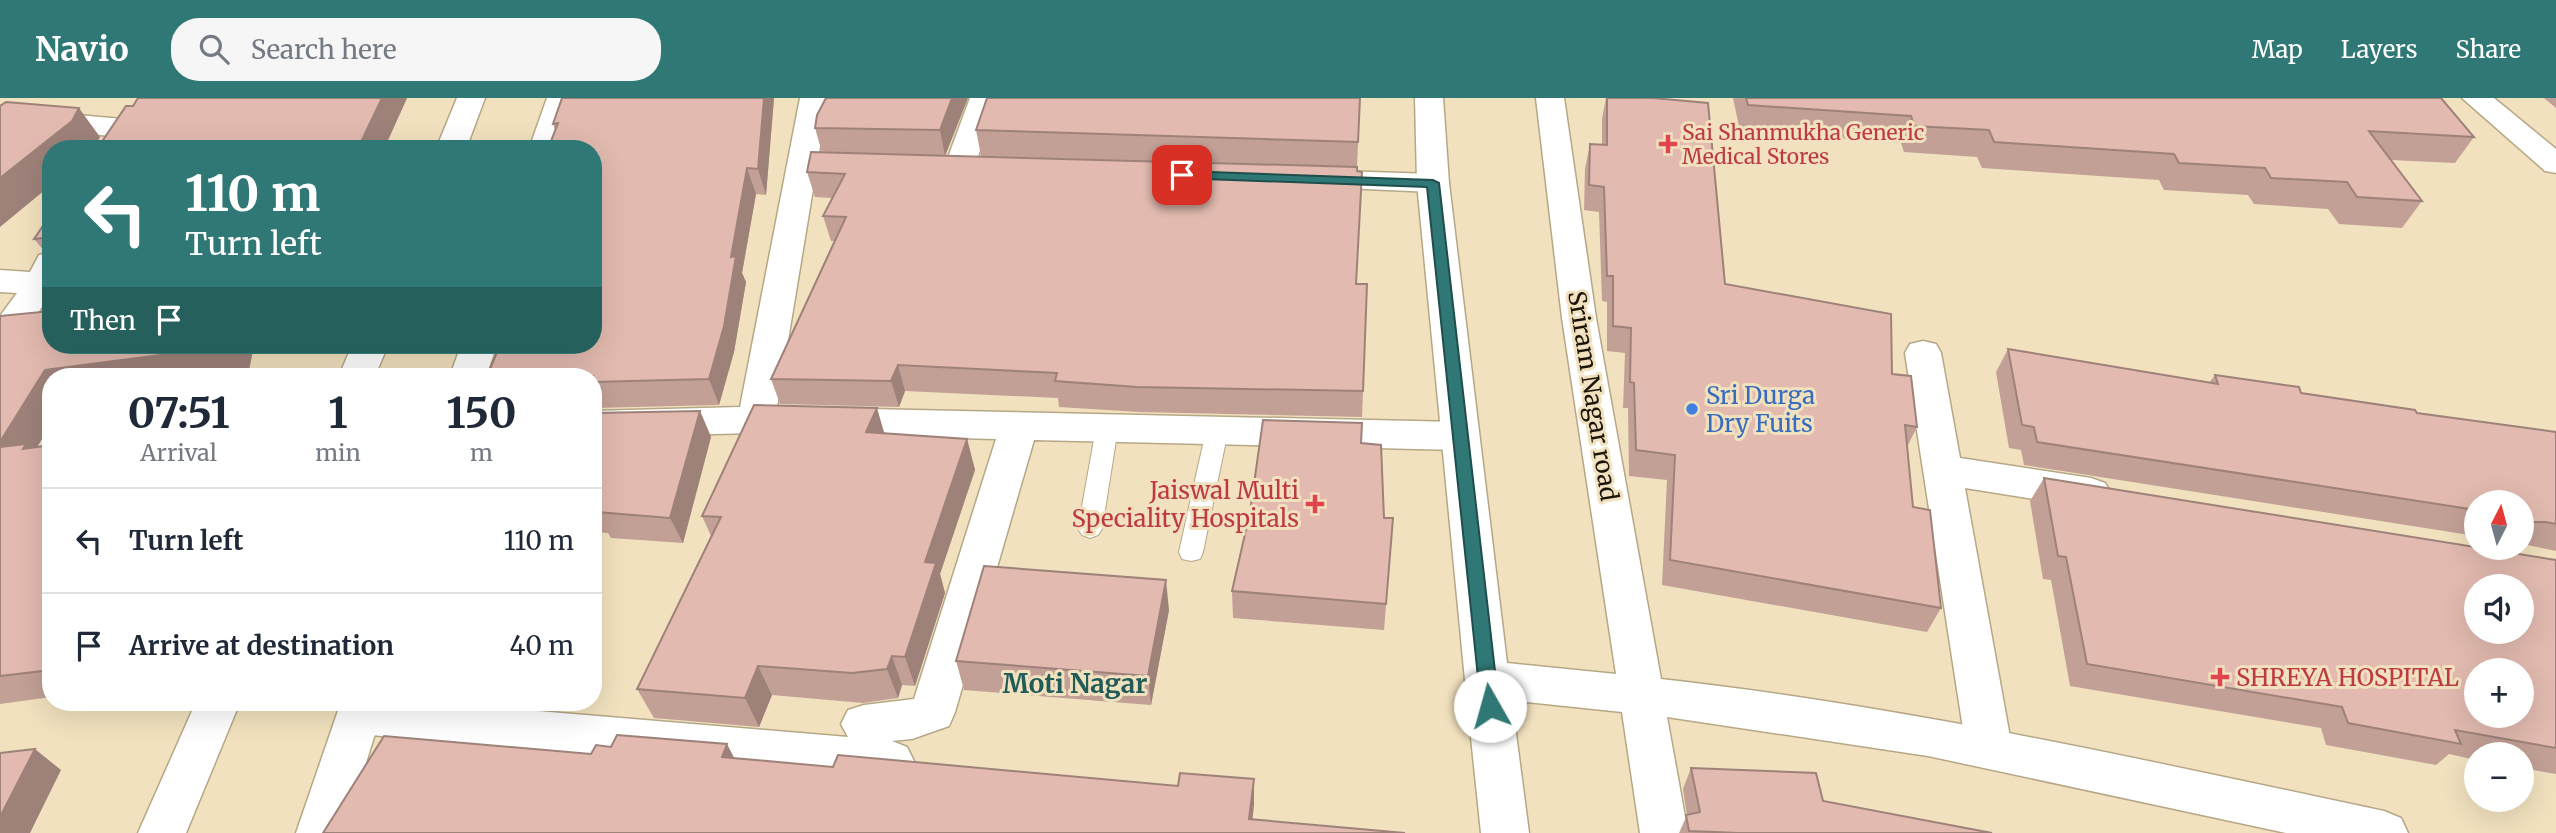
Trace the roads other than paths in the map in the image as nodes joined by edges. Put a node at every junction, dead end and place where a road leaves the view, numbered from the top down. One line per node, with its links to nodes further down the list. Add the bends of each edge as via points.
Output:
1 (471, 98): 11 (street)
2 (561, 98): 12 (street)
3 (814, 98): 22 (street, via 815,167)
4 (984, 98): 14 (street)
5 (1429, 98): 16 (street)
6 (1550, 98): 33 (street, Sriram Nagar road, via 1579,318)
7 (2463, 98): 8 (street)
8 (2476, 98): 13 (street)
9 (0, 117): 10 (street)
10 (124, 128)
11 (455, 140)
12 (547, 140)
13 (2554, 161)
14 (960, 168)
15 (1280, 178): 16 (street)
16 (1433, 183): 27 (street)
17 (42, 273): 19 (street)
18 (42, 278): 20 (street)
19 (0, 281)
20 (0, 342)
21 (1923, 352): 28 (street)
22 (756, 420): 23 (street); 24 (street)
23 (602, 424)
24 (1019, 426): 25 (street); 37 (street, via 933,712 912,720)
25 (1107, 428): 26 (street); 30 (lane)
26 (1217, 431): 27 (street); 31 (lane)
27 (1458, 436): 32 (street)
28 (1944, 470): 29 (street); 38 (street)
29 (2121, 498)
30 (1090, 528)
31 (1191, 552)
32 (1487, 680): 33 (street); 42 (street)
33 (1642, 694): 38 (street); 43 (street, Sriram Nagar road)
34 (214, 711): 40 (street)
35 (360, 711): 41 (street)
36 (391, 711): 39 (street)
37 (864, 724)
38 (1989, 748): 44 (street)
39 (938, 766)
40 (162, 833)
41 (320, 833)
42 (1505, 833)
43 (1664, 833)
44 (2384, 833)

